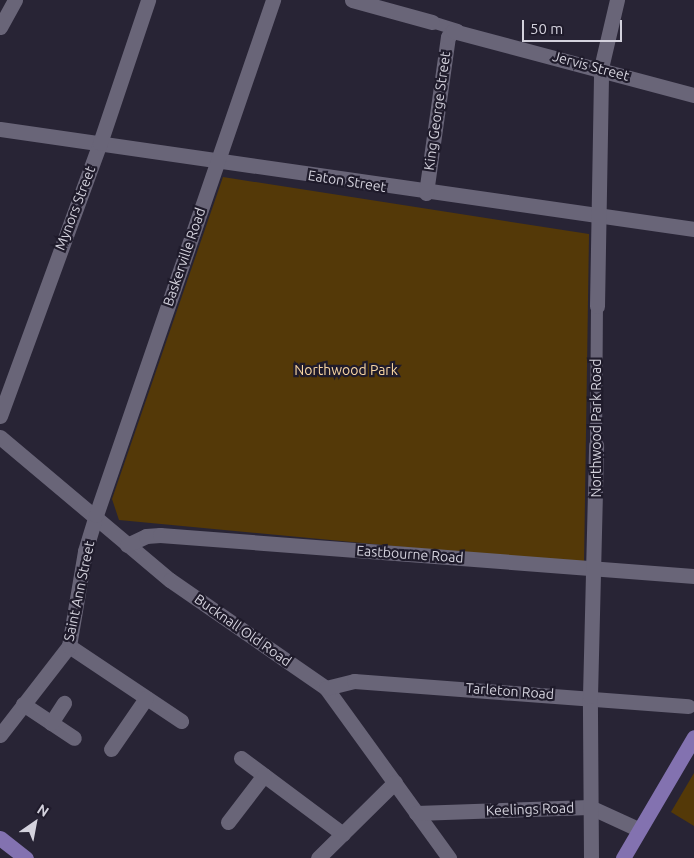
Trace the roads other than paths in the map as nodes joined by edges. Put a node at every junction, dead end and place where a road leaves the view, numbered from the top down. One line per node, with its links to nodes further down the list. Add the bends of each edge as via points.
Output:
1 (15, 0): 7 (street)
2 (148, 0): 12 (street, Mynors Street)
3 (274, 0): 13 (street, Baskerville Road)
4 (352, 0): 6 (street, Jervis Street)
5 (616, 0): 9 (street, Northwood Park Road)
6 (432, 22): 8 (street, Jervis Street)
7 (0, 27)
8 (455, 30): 9 (street, Jervis Street); 14 (street, King George Street, via 448,37)
9 (601, 68): 10 (street, Jervis Street); 15 (street, Northwood Park Road)
10 (694, 95)
11 (0, 129): 12 (street, Eaton Street)
12 (100, 143): 13 (street, Eaton Street); 18 (street, Mynors Street)
13 (217, 161): 14 (street, Eaton Street); 21 (street, Baskerville Road)
14 (426, 193): 15 (street, Eaton Street)
15 (598, 216): 16 (street, Eaton Street); 17 (street, Northwood Park Road)
16 (694, 229)
17 (597, 306): 20 (street, Northwood Park Road)
18 (0, 416)
19 (0, 437): 21 (street, Bucknall Old Road)
20 (596, 445): 23 (street, Northwood Park Road)
21 (96, 515): 22 (street, Bucknall Old Road); 25 (street, Saint Ann Street, via 85,551)
22 (127, 545): 23 (street, Eastbourne Road, via 146,536 160,535); 26 (street, Bucknall Old Road, via 170,580)
23 (595, 568): 24 (street, Eastbourne Road); 27 (street, Northwood Park Road)
24 (694, 576)
25 (69, 646): 28 (street); 30 (street, Saint Ann Street)
26 (326, 688): 27 (street, Tarleton Road, via 354,681); 40 (street, Bucknall Old Road)
27 (590, 696): 31 (street, Tarleton Road); 41 (street, Northwood Park Road)
28 (146, 698): 32 (street); 37 (street)
29 (64, 703): 33 (street)
30 (24, 704): 33 (street); 34 (street, Saint Ann Street)
31 (691, 706)
32 (181, 721)
33 (51, 722): 35 (street)
34 (0, 735)
35 (74, 738)
36 (694, 738): 44 (main road)
37 (111, 749)
38 (241, 758): 39 (street)
39 (264, 776): 43 (street); 45 (street)
40 (395, 782): 42 (street, Bucknall Old Road); 45 (street)
41 (590, 807): 42 (street, Keelings Road); 44 (street, Keelings Road); 50 (street, Northwood Park Road)
42 (416, 813): 49 (street, Bucknall Old Road)
43 (228, 822)
44 (638, 829): 51 (main road)
45 (344, 834): 48 (street)
46 (0, 838): 47 (main road)
47 (26, 858)
48 (318, 858)
49 (448, 858)
50 (591, 858)
51 (623, 858)

